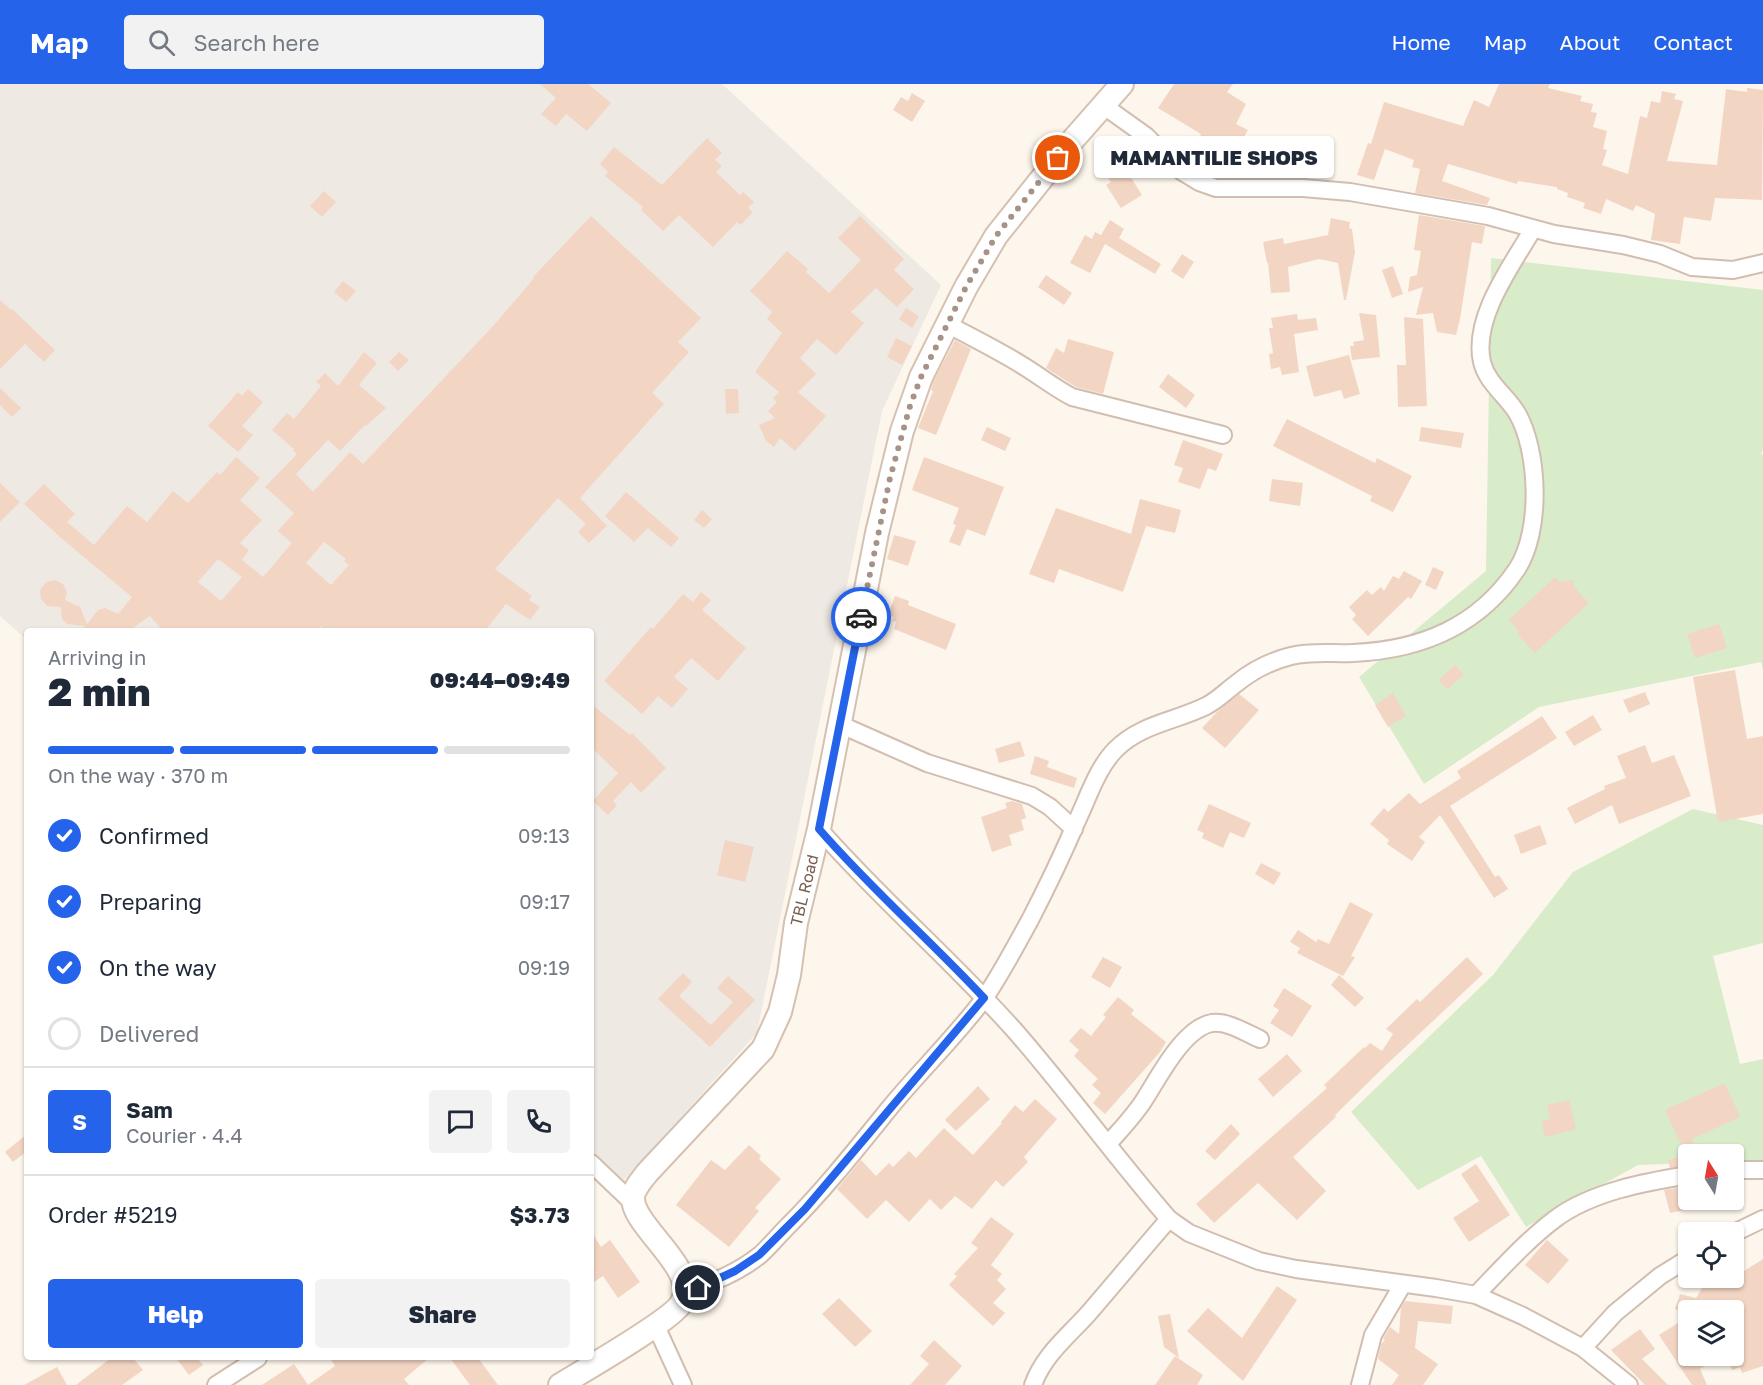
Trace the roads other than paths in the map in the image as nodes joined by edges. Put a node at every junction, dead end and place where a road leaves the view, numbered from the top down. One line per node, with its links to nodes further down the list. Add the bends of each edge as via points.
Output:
1 (1122, 84): 2 (street, TBL Road)
2 (1104, 106): 3 (street, via 1146,136 1181,171 1216,188 1350,192 1488,216); 5 (street, TBL Road, via 1071,141 996,236)
3 (1533, 229): 4 (street, via 1623,245 1692,267 1733,270); 9 (street, via 1502,282 1482,331 1482,364 1489,379 1520,417 1534,477 1529,541 1520,565 1496,596 1459,626 1424,641 1392,648 1295,655 1277,660 1262,666 1207,705 1130,736 1112,753 1096,778)
4 (1763, 263)
5 (947, 324): 6 (street, via 1072,397); 7 (street, TBL Road, via 921,377 902,431)
6 (1223, 435)
7 (839, 724): 8 (street, TBL Road); 9 (street, via 927,763 1032,796)
8 (819, 829): 10 (street, via 870,886); 17 (street, TBL Road, via 774,1029 763,1049 647,1173 633,1195)
9 (1074, 829): 10 (street, via 1030,920)
10 (984, 998): 12 (street); 23 (street, via 805,1209 767,1247 735,1271)
11 (1260, 1040): 12 (street, via 1224,1023 1201,1027 1175,1053 1146,1098)
12 (1108, 1144): 18 (street)
13 (594, 1166): 17 (street)
14 (1744, 1170): 15 (street)
15 (1763, 1170)
16 (1678, 1177): 24 (street, via 1596,1197 1556,1218)
17 (634, 1204): 23 (street, via 678,1269)
18 (1168, 1219): 22 (street, via 1190,1233 1259,1261); 28 (street)
19 (1763, 1219): 20 (street)
20 (1744, 1228)
21 (1678, 1265): 26 (street, via 1615,1313)
22 (1403, 1284): 24 (street); 34 (street, via 1374,1335)
23 (684, 1293): 25 (street, via 675,1311)
24 (1476, 1295): 26 (street)
25 (656, 1324): 30 (street); 31 (street)
26 (1583, 1348): 35 (street)
27 (255, 1360): 29 (street)
28 (1042, 1365): 32 (street); 33 (street)
29 (216, 1385)
30 (560, 1385)
31 (683, 1385)
32 (1020, 1385)
33 (1033, 1385)
34 (1360, 1385)
35 (1629, 1385)

